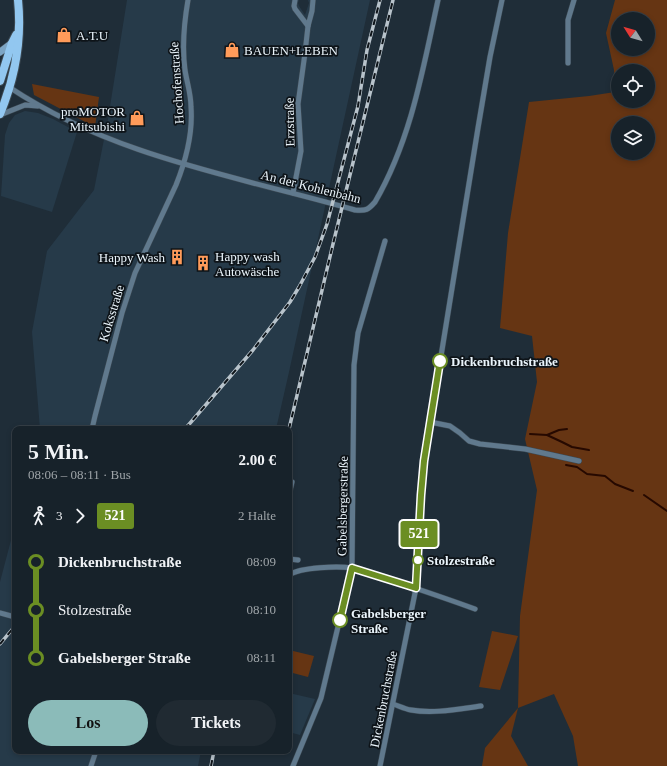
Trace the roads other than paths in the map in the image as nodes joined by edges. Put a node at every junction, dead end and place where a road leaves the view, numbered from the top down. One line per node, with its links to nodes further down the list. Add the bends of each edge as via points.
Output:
1 (18, 0): 9 (main road)
2 (188, 0): 17 (street, Hochofenstraße, via 183,47 191,108 190,138)
3 (295, 0): 8 (street, via 295,9)
4 (313, 0): 8 (street, Erzstraße)
5 (438, 0): 18 (street, An der Kohlenbahn, via 412,113 399,151 375,202 363,211)
6 (502, 0): 20 (street, Dickenbruchstraße, via 479,121)
7 (574, 0): 12 (street, via 568,20)
8 (308, 26): 18 (street, Erzstraße, via 298,104 301,151)
9 (18, 31): 10 (main road); 14 (main road, via 17,53)
10 (12, 43): 11 (main road); 13 (main road)
11 (0, 52)
12 (568, 63)
13 (0, 81): 14 (main road)
14 (9, 88): 15 (street, An der Kohlenbahn); 16 (main road)
15 (39, 106): 16 (street, via 25,106); 17 (street, An der Kohlenbahn, via 123,144)
16 (0, 114)
17 (184, 164): 18 (street, An der Kohlenbahn); 21 (street, Koksstraße, via 128,293)
18 (293, 193)
19 (385, 241): 25 (street, Gabelsbergerstraße, via 358,333 354,365)
20 (430, 422): 22 (street, via 450,426 469,441 480,444 525,449); 27 (street, Dickenbruchstraße, via 423,468)
21 (93, 426)
22 (579, 461)
23 (292, 559): 24 (street)
24 (298, 560)
25 (352, 568): 26 (street, via 322,567); 27 (street); 35 (street, Gabelsbergerstraße, via 321,698)
26 (292, 574)
27 (416, 588): 28 (street); 31 (street, Dickenbruchstraße)
28 (475, 609)
29 (0, 613): 30 (street)
30 (12, 616)
31 (393, 704): 32 (street, via 411,710 432,712); 36 (street, Dickenbruchstraße)
32 (481, 706)
33 (95, 754): 34 (street)
34 (91, 766)
35 (293, 766)
36 (380, 766)

